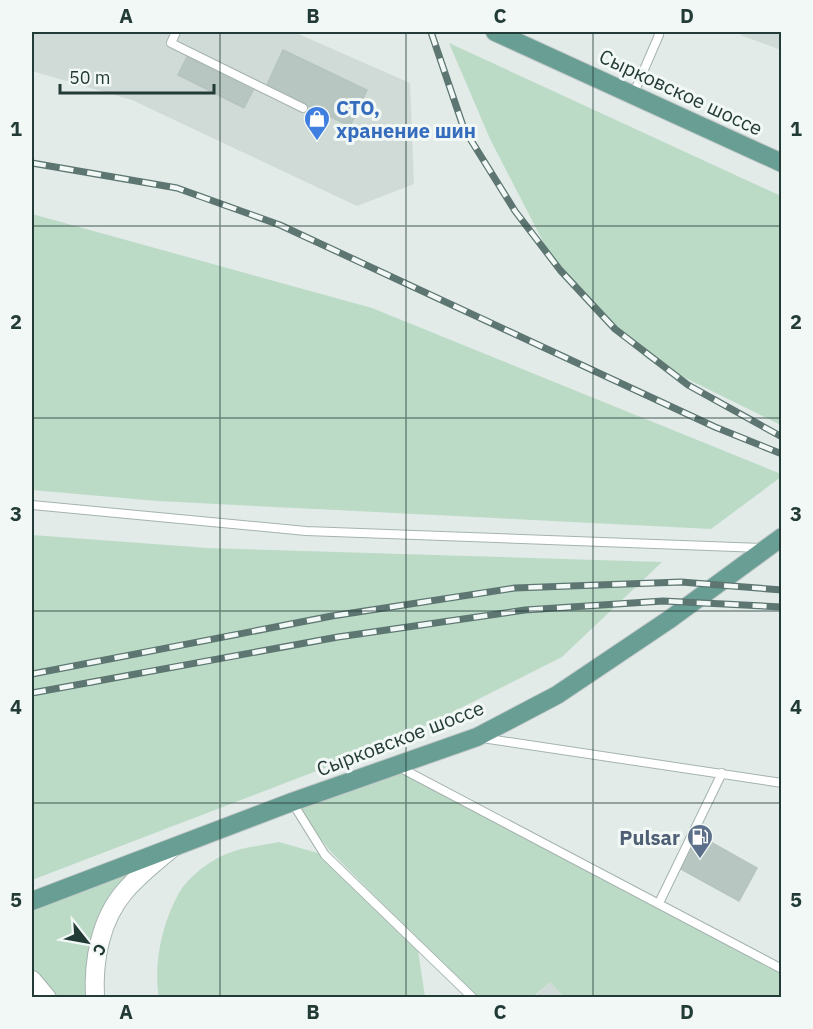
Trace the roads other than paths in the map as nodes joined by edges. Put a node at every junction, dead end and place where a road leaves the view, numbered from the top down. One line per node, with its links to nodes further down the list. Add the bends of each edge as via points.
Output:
1 (176, 32): 5 (lane, via 171,43)
2 (495, 32): 4 (main road, Сырковское шоссе)
3 (658, 32): 4 (lane)
4 (633, 95): 6 (main road, Сырковское шоссе)
5 (303, 108)
6 (782, 164)
7 (32, 505): 9 (lane, via 306,531)
8 (782, 537): 9 (main road, Сырковское шоссе)
9 (766, 548): 10 (main road, Сырковское шоссе, via 557,695)
10 (477, 737): 11 (main road, Сырковское шоссе); 12 (lane)
11 (396, 766): 14 (main road, Сырковское шоссе); 17 (lane)
12 (722, 773): 13 (lane); 17 (lane)
13 (782, 783)
14 (291, 802): 15 (main road, Сырковское шоссе); 22 (lane, via 325,855)
15 (172, 848): 16 (main road, Сырковское шоссе); 21 (street, via 124,892 113,910 98,950 94,971)
16 (32, 901)
17 (659, 903): 18 (lane)
18 (782, 969)
19 (32, 980): 20 (street)
20 (47, 998)
21 (96, 998)
22 (473, 998)

